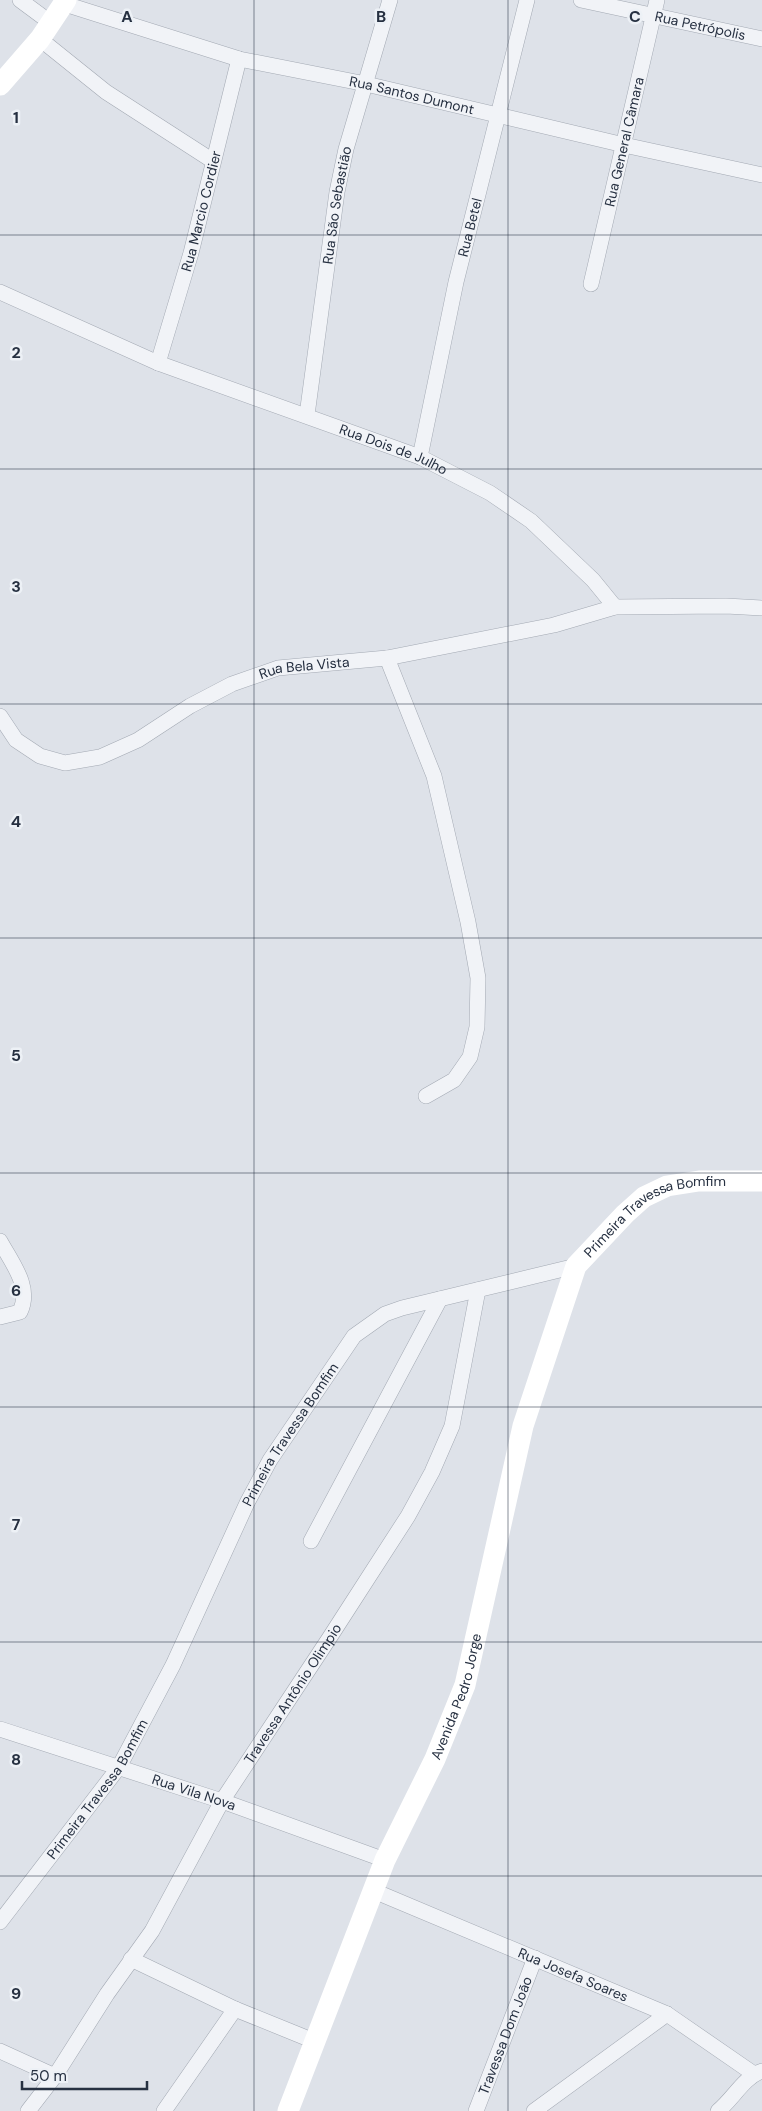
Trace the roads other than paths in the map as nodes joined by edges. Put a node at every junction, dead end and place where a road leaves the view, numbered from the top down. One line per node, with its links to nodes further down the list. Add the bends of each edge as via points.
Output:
1 (20, 0): 7 (street)
2 (390, 0): 10 (street, Rua São Sebastião)
3 (527, 0): 12 (street, Rua Betel)
4 (581, 0): 6 (street, Rua Petrópolis)
5 (65, 2): 7 (street); 9 (street, Rua Santos Dumont)
6 (655, 7): 8 (street, Rua Petrópolis); 13 (street, Rua General Câmara)
7 (45, 31): 11 (street); 14 (street, via 106,92)
8 (762, 39)
9 (239, 59): 10 (street, Rua Santos Dumont); 14 (street, Rua Marcio Cordier)
10 (366, 84): 12 (street, Rua Santos Dumont); 19 (street, Rua São Sebastião, via 337,192)
11 (0, 85)
12 (497, 115): 13 (street, Rua Santos Dumont); 20 (street, Rua Betel, via 456,282)
13 (624, 145): 15 (street, Rua Santos Dumont); 16 (street, Rua General Câmara)
14 (213, 161): 18 (street, Rua Marcio Cordier, via 191,253)
15 (762, 175)
16 (591, 284)
17 (0, 292): 18 (street, Rua Dois de Julho)
18 (158, 363): 19 (street, Rua Dois de Julho)
19 (307, 415): 20 (street, Rua Dois de Julho)
20 (420, 457): 21 (street, Rua Dois de Julho, via 490,493 531,521 587,574)
21 (615, 607): 22 (street); 23 (street, Rua Bela Vista, via 554,625)
22 (762, 608)
23 (387, 658): 24 (street, Rua Bela Vista, via 278,668 232,684 190,706 138,740 100,757 65,763 40,756 16,740); 25 (street, via 434,776 478,978 477,1027 470,1057 454,1080)
24 (0, 716)
25 (426, 1096)
26 (762, 1181): 28 (street, Primeira Travessa Bomfim, via 699,1181 668,1186 644,1197)
27 (0, 1241): 31 (street, via 24,1286 25,1302 20,1312)
28 (576, 1266): 29 (street, Primeira Travessa Bomfim); 36 (street, Avenida Pedro Jorge, via 523,1426 465,1685 435,1759)
29 (478, 1290): 30 (street, Primeira Travessa Bomfim); 35 (street, Travessa Antônio Olimpio, via 452,1426 432,1472 408,1516)
30 (440, 1299): 32 (street); 34 (street, Primeira Travessa Bomfim, via 385,1314 354,1336 270,1460 246,1503 173,1665)
31 (0, 1317)
32 (311, 1541)
33 (0, 1730): 34 (street, Rua Vila Nova)
34 (119, 1766): 35 (street, Rua Vila Nova); 38 (street, Primeira Travessa Bomfim)
35 (222, 1801): 36 (street, Rua Vila Nova); 40 (street, Travessa Antônio Olimpio, via 152,1931)
36 (385, 1860): 37 (street, Avenida Pedro Jorge)
37 (374, 1891): 39 (street, Rua Josefa Soares); 43 (street, Avenida Pedro Jorge)
38 (0, 1922)
39 (535, 1958): 42 (street, Rua Josefa Soares); 50 (street, Travessa Dom João)
40 (131, 1959): 41 (street); 46 (street, Travessa Antônio Olimpio)
41 (235, 2009): 43 (street); 48 (street)
42 (668, 2014): 45 (street, Rua Josefa Soares); 51 (street)
43 (314, 2041): 49 (street, Avenida Pedro Jorge)
44 (0, 2050): 46 (street)
45 (758, 2072): 52 (street)
46 (55, 2076): 47 (street, Travessa Antônio Olimpio)
47 (28, 2111)
48 (164, 2111)
49 (288, 2111)
50 (476, 2111)
51 (534, 2111)
52 (718, 2111)

